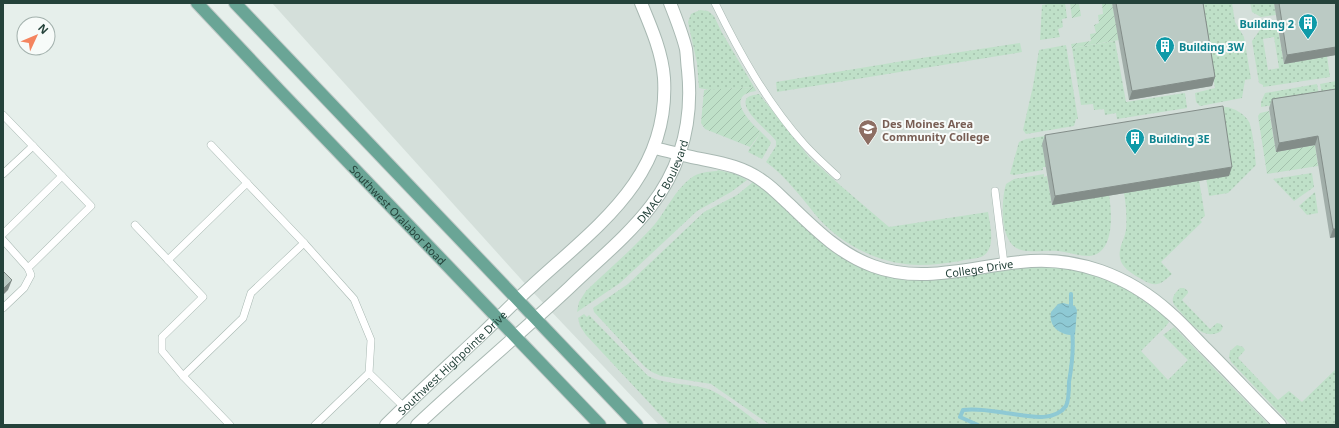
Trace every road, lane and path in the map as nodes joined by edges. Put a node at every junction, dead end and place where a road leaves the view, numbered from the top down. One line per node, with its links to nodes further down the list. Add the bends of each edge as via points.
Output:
1 (197, 3): 25 (main road, Southwest Oralabor Road)
2 (235, 3): 23 (main road)
3 (641, 3): 9 (street, DMACC Boulevard, via 655,38 664,77 662,115)
4 (670, 3): 10 (street, DMACC Boulevard, via 686,50 690,92 686,132)
5 (715, 3): 13 (lane, via 751,70 779,112 804,144)
6 (3, 115): 8 (lane)
7 (211, 145): 14 (lane)
8 (33, 146): 11 (lane); 12 (lane)
9 (654, 148): 10 (street, College Drive); 23 (street, DMACC Boulevard, via 642,174 617,206)
10 (679, 154): 21 (street, College Drive, via 728,164 764,181 834,244 853,257 874,266 905,274 923,275); 26 (street, DMACC Boulevard, via 663,188 644,214)
11 (3, 174)
12 (62, 176): 17 (lane); 22 (lane, via 91,206)
13 (837, 176)
14 (246, 183): 19 (lane); 20 (lane)
15 (996, 191): 21 (lane)
16 (135, 225): 20 (lane)
17 (3, 234)
18 (3, 240): 22 (lane)
19 (304, 244): 28 (lane, via 354,299 370,340); 29 (lane, via 251,294 243,318)
20 (168, 260): 29 (lane, via 203,297 162,337 162,351)
21 (1004, 264): 37 (street, College Drive, via 1037,260 1061,261 1120,278 1141,290 1171,313)
22 (28, 268): 24 (lane, via 31,275 24,288)
23 (517, 299): 25 (street, Southwest Highpointe Drive); 26 (main road)
24 (3, 308)
25 (498, 318): 27 (main road, Southwest Oralabor Road); 30 (street, Southwest Highpointe Drive)
26 (536, 319): 27 (street, Southwest Highpointe Drive); 36 (main road)
27 (516, 336): 34 (street, Southwest Highpointe Drive); 35 (main road, Southwest Oralabor Road)
28 (369, 373): 30 (lane); 32 (lane)
29 (183, 376): 31 (lane)
30 (404, 407): 33 (street, Southwest Highpointe Drive)
31 (230, 425)
32 (315, 425)
33 (386, 425)
34 (417, 425)
35 (600, 425)
36 (637, 425)
37 (1280, 425)

